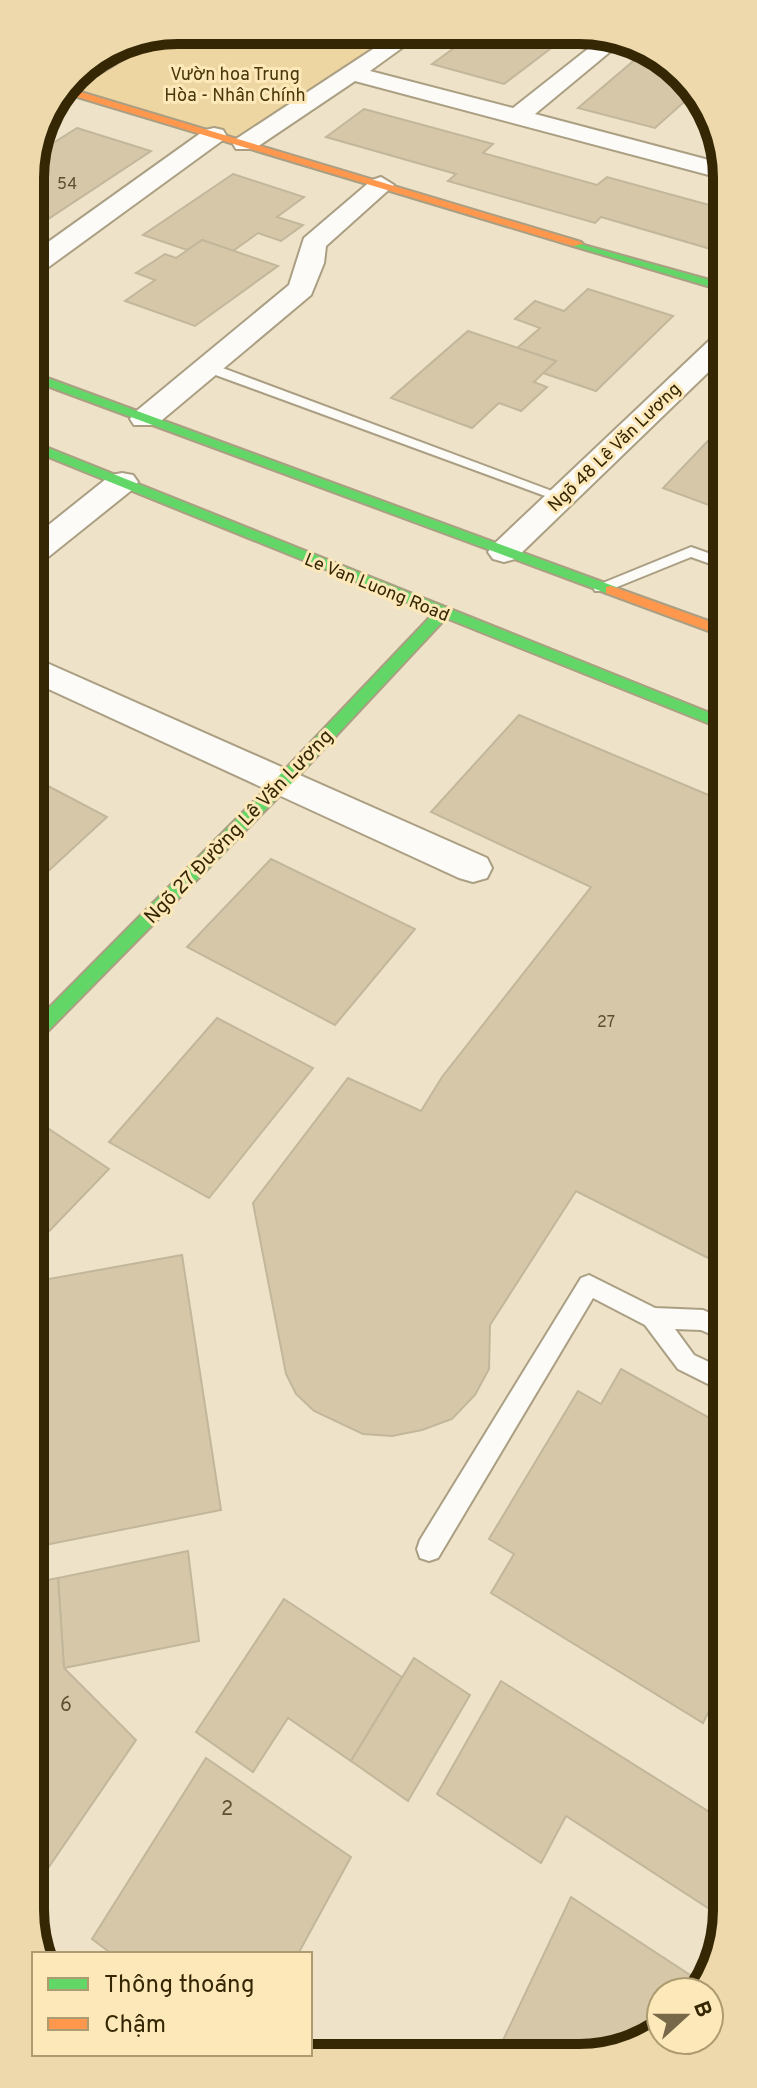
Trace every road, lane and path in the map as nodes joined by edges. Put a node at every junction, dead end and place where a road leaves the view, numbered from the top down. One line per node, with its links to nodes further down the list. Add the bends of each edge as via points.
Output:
1 (395, 44): 3 (street)
2 (602, 47): 5 (street)
3 (353, 73): 5 (street); 7 (street)
4 (75, 93): 6 (main road)
5 (517, 117): 8 (street, via 700,155)
6 (214, 135): 7 (main road); 10 (street)
7 (245, 144): 9 (main road)
8 (711, 163)
9 (381, 185): 11 (main road); 13 (street, via 313,244 301,289)
10 (44, 258)
11 (713, 285)
12 (713, 352): 18 (street, Ngõ 48 Lê Văn Lương)
13 (207, 367): 15 (street); 18 (lane)
14 (44, 381): 15 (main road)
15 (145, 419): 20 (main road)
16 (44, 450): 17 (main road, Le Van Luong Road)
17 (122, 482): 19 (street); 23 (main road, Le Van Luong Road)
18 (561, 497): 20 (street, Ngõ 48 Lê Văn Lương)
19 (44, 544)
20 (504, 552): 22 (main road)
21 (713, 560): 22 (lane, via 691,552)
22 (601, 587): 24 (main road)
23 (442, 613): 26 (main road, Le Van Luong Road); 27 (main road, Ngõ 27 Đường Lê Văn Lương)
24 (713, 628)
25 (44, 673): 27 (street)
26 (713, 720)
27 (283, 782): 28 (street); 29 (main road, Ngõ 27 Đường Lê Văn Lương)
28 (473, 868)
29 (44, 1024)
30 (653, 1318): 31 (lane); 32 (lane, via 686,1362); 33 (lane, via 589,1285)
31 (713, 1325)
32 (713, 1376)
33 (429, 1549)

